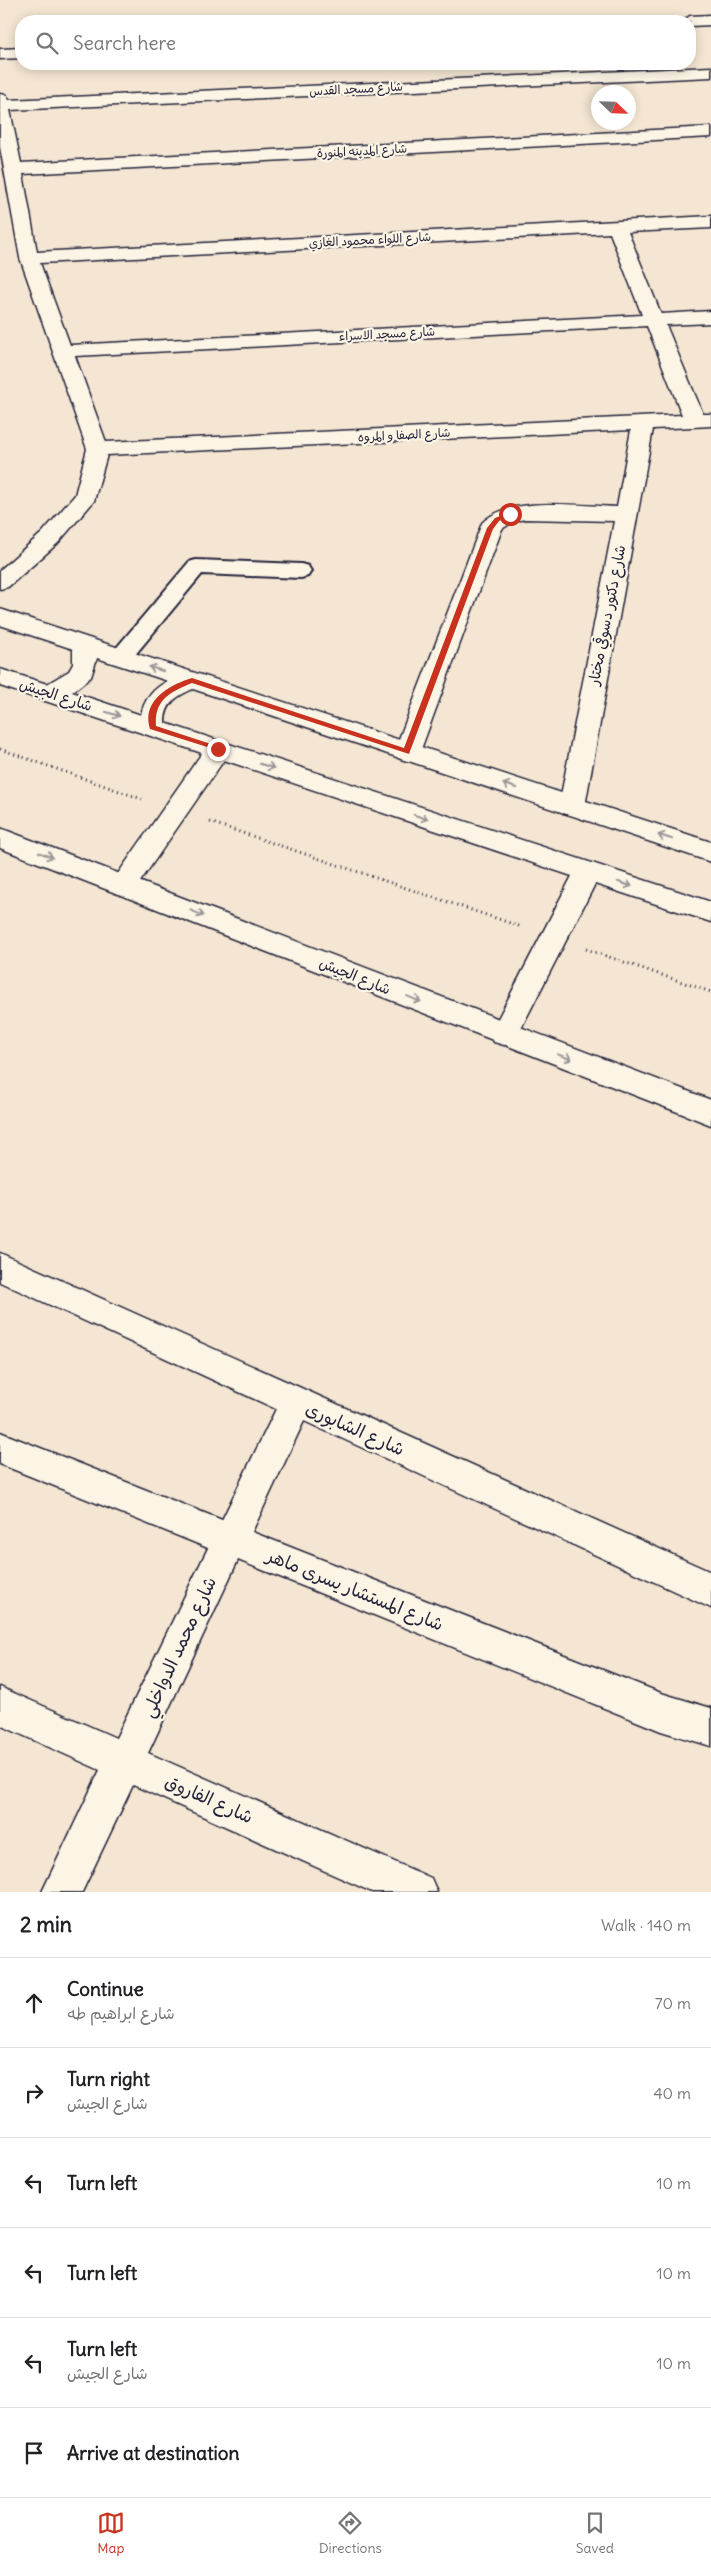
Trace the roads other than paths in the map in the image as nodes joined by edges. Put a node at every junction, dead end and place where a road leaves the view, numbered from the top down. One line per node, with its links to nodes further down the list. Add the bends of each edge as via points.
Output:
1 (711, 20): 2 (street)
2 (696, 21)
3 (15, 53): 4 (street)
4 (0, 54)
5 (711, 72): 6 (street, شارع مسجد القدس)
6 (1, 102): 8 (street)
7 (711, 132): 8 (street, شارع المدينه المنورة)
8 (13, 169): 11 (street)
9 (711, 222): 10 (street, شارع اللواء محمود الغازي)
10 (616, 226): 11 (street, شارع اللواء محمود الغازي); 13 (street)
11 (29, 258): 14 (street)
12 (711, 316): 13 (street, شارع مسجد الاسراء)
13 (653, 319): 14 (street, شارع مسجد الاسراء); 15 (street)
14 (63, 351): 17 (street)
15 (703, 420): 16 (street, شارع الصفا و المروه)
16 (643, 424): 17 (street, شارع الصفا و المروه); 18 (street, شارع دكتور دسوقي مختار)
17 (98, 449): 20 (street, via 86,496 50,538)
18 (626, 514): 29 (street, via 526,512 497,520 490,528); 30 (street, شارع دكتور دسوقي مختار)
19 (302, 571): 23 (lane, via 196,567)
20 (0, 582)
21 (0, 617): 22 (street)
22 (84, 646): 23 (street); 26 (street, via 87,659 81,673 68,685)
23 (121, 658): 25 (street, one-way to 23)
24 (0, 677): 26 (street, شارع الجيش)
25 (192, 681): 27 (street, via 173,688 159,699 151,713); 29 (street)
26 (48, 693): 27 (street, شارع الجيش, one-way to 27)
27 (153, 728): 28 (street, شارع الجيش)
28 (218, 749): 33 (street, شارع الجيش, one-way to 33); 34 (street)
29 (407, 752): 30 (street, one-way to 29)
30 (572, 806): 32 (street, one-way to 30)
31 (0, 838): 34 (street, شارع الجيش, one-way to 34)
32 (711, 852)
33 (588, 871): 35 (street, شارع الجيش, one-way to 35); 36 (street)
34 (124, 884): 36 (street, شارع الجيش, one-way to 36)
35 (711, 912)
36 (504, 1034): 37 (street, شارع الجيش, one-way to 37)
37 (711, 1113)
38 (0, 1267): 39 (street, شارع الشابورى)
39 (296, 1402): 41 (street, شارع محمد الدواخلي); 42 (street, شارع الشابورى)
40 (0, 1448): 41 (street, شارع المستشار يسرى ماهر)
41 (230, 1540): 44 (street, شارع المستشار يسرى ماهر, via 661,1712); 45 (street, شارع محمد الدواخلي)
42 (711, 1590)
43 (0, 1706): 45 (street, شارع الفاروق)
44 (711, 1727)
45 (124, 1761): 46 (street, شارع محمد الدواخلي); 47 (street, شارع الفاروق)
46 (62, 1892)
47 (417, 1892)

